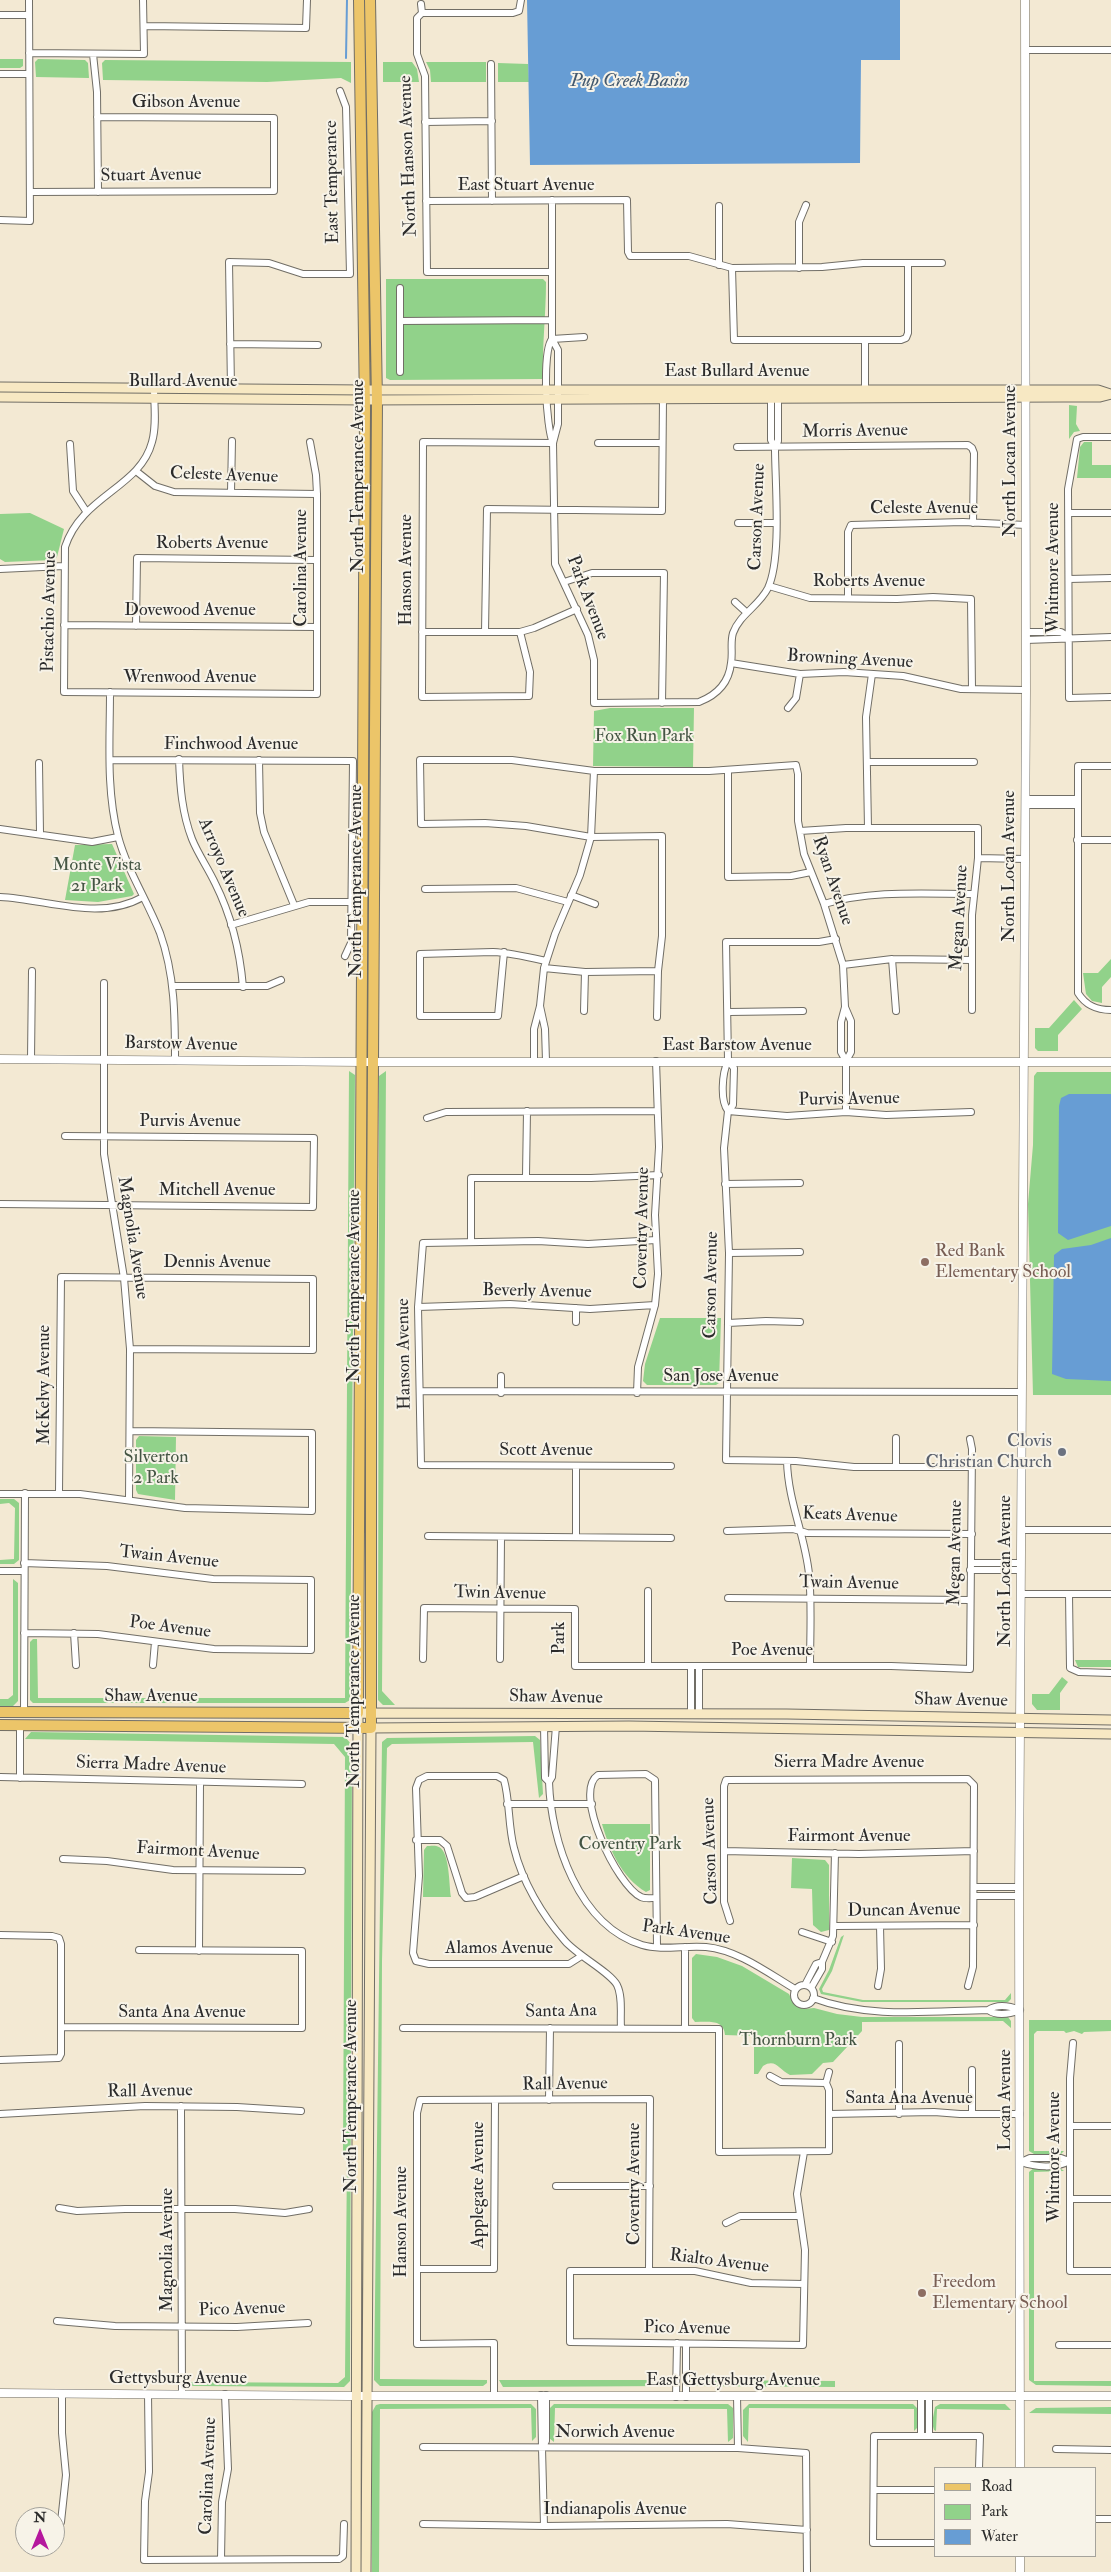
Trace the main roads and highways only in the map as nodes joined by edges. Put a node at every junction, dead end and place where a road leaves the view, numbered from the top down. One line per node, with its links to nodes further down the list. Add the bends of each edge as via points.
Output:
1 (359, 0): 7 (main road, North Temperance Avenue)
2 (370, 0): 8 (main road, North Temperance Avenue)
3 (0, 387): 4 (main road, Bullard Avenue)
4 (231, 388): 7 (main road, Bullard Avenue); 10 (main road, via 228,392)
5 (1026, 393): 6 (main road, East Bullard Avenue, via 1098,390); 8 (main road, East Bullard Avenue, via 663,399); 8 (main road, East Bullard Avenue, via 865,388 547,388)
6 (1110, 394)
7 (365, 395): 8 (main road, East Bullard Avenue); 10 (main road, Bullard Avenue); 11 (main road, North Temperance Avenue)
8 (376, 395): 11 (main road, North Temperance Avenue)
9 (0, 397): 10 (main road, Bullard Avenue)
10 (196, 398)
11 (367, 1062): 15 (main road, North Temperance Avenue); 16 (main road, North Temperance Avenue)
12 (0, 1712): 13 (main road, Shaw Avenue)
13 (24, 1712): 14 (main road, Shaw Avenue); 19 (main road, via 19,1718)
14 (103, 1712): 15 (main road, Shaw Avenue); 22 (main road, via 71,1718 31,1718)
15 (358, 1713): 16 (main road, Shaw Avenue); 25 (main road, North Temperance Avenue)
16 (371, 1713): 17 (main road, Shaw Avenue); 26 (main road, North Temperance Avenue)
17 (614, 1715): 18 (main road, Shaw Avenue); 23 (main road, via 597,1721 552,1721)
18 (695, 1715): 20 (main road, Shaw Avenue); 24 (main road, via 689,1721)
19 (0, 1719)
20 (1111, 1720)
21 (0, 1725): 22 (main road, Shaw Avenue)
22 (20, 1725): 25 (main road, Shaw Avenue)
23 (544, 1726): 24 (main road, Shaw Avenue); 26 (main road, Shaw Avenue)
24 (629, 1726): 27 (main road, Shaw Avenue)
25 (358, 1728): 26 (main road, Shaw Avenue); 28 (main road, North Temperance Avenue)
26 (371, 1728): 29 (main road, North Temperance Avenue)
27 (1111, 1734)
28 (356, 2572)
29 (366, 2572)

